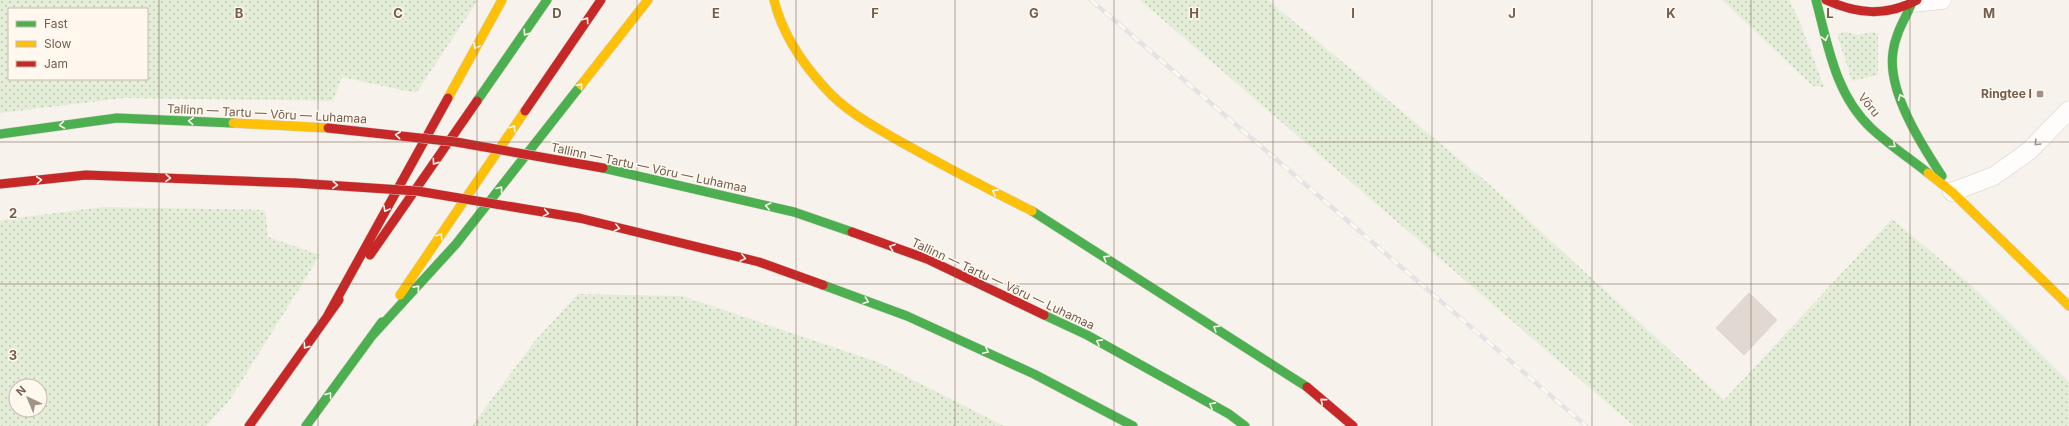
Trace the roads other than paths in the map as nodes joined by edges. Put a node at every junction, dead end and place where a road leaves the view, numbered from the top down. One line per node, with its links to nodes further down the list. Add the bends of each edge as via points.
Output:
1 (502, 0): 15 (main road, one-way to 15)
2 (547, 0): 15 (main road, one-way to 15)
3 (601, 0): 16 (main road, one-way to 3)
4 (648, 0): 16 (main road, one-way to 4, via 456,244)
5 (774, 0): 21 (main road, one-way to 5, via 1301,382 1035,213 863,120 825,89 794,48 778,17)
6 (1816, 0): 13 (main road, Võru, one-way to 13, via 1834,70 1844,93 1870,127)
7 (1826, 0): 9 (main road, via 1858,12 1877,13 1896,10)
8 (1942, 0): 9 (lane)
9 (1914, 2): 13 (main road, Võru, one-way to 9, via 1920,142 1896,86 1892,57 1896,39)
10 (2069, 110): 13 (lane, one-way to 13, via 2029,151 1994,176)
11 (0, 134): 20 (main road, Tallinn — Tartu — Võru — Luhamaa, one-way to 11, bridge, via 1229,414 1087,335 927,259 794,212 603,168 456,142 328,128 117,118)
12 (0, 184): 19 (main road, one-way to 19, bridge, via 86,175 296,182 417,191 579,218 759,262 907,316 1034,374)
13 (1952, 192): 14 (main road, Võru)
14 (2069, 306)
15 (328, 315): 17 (main road, one-way to 17)
16 (371, 337): 18 (main road, one-way to 16)
17 (249, 426)
18 (306, 426)
19 (1133, 426)
20 (1245, 426)
21 (1353, 426)

